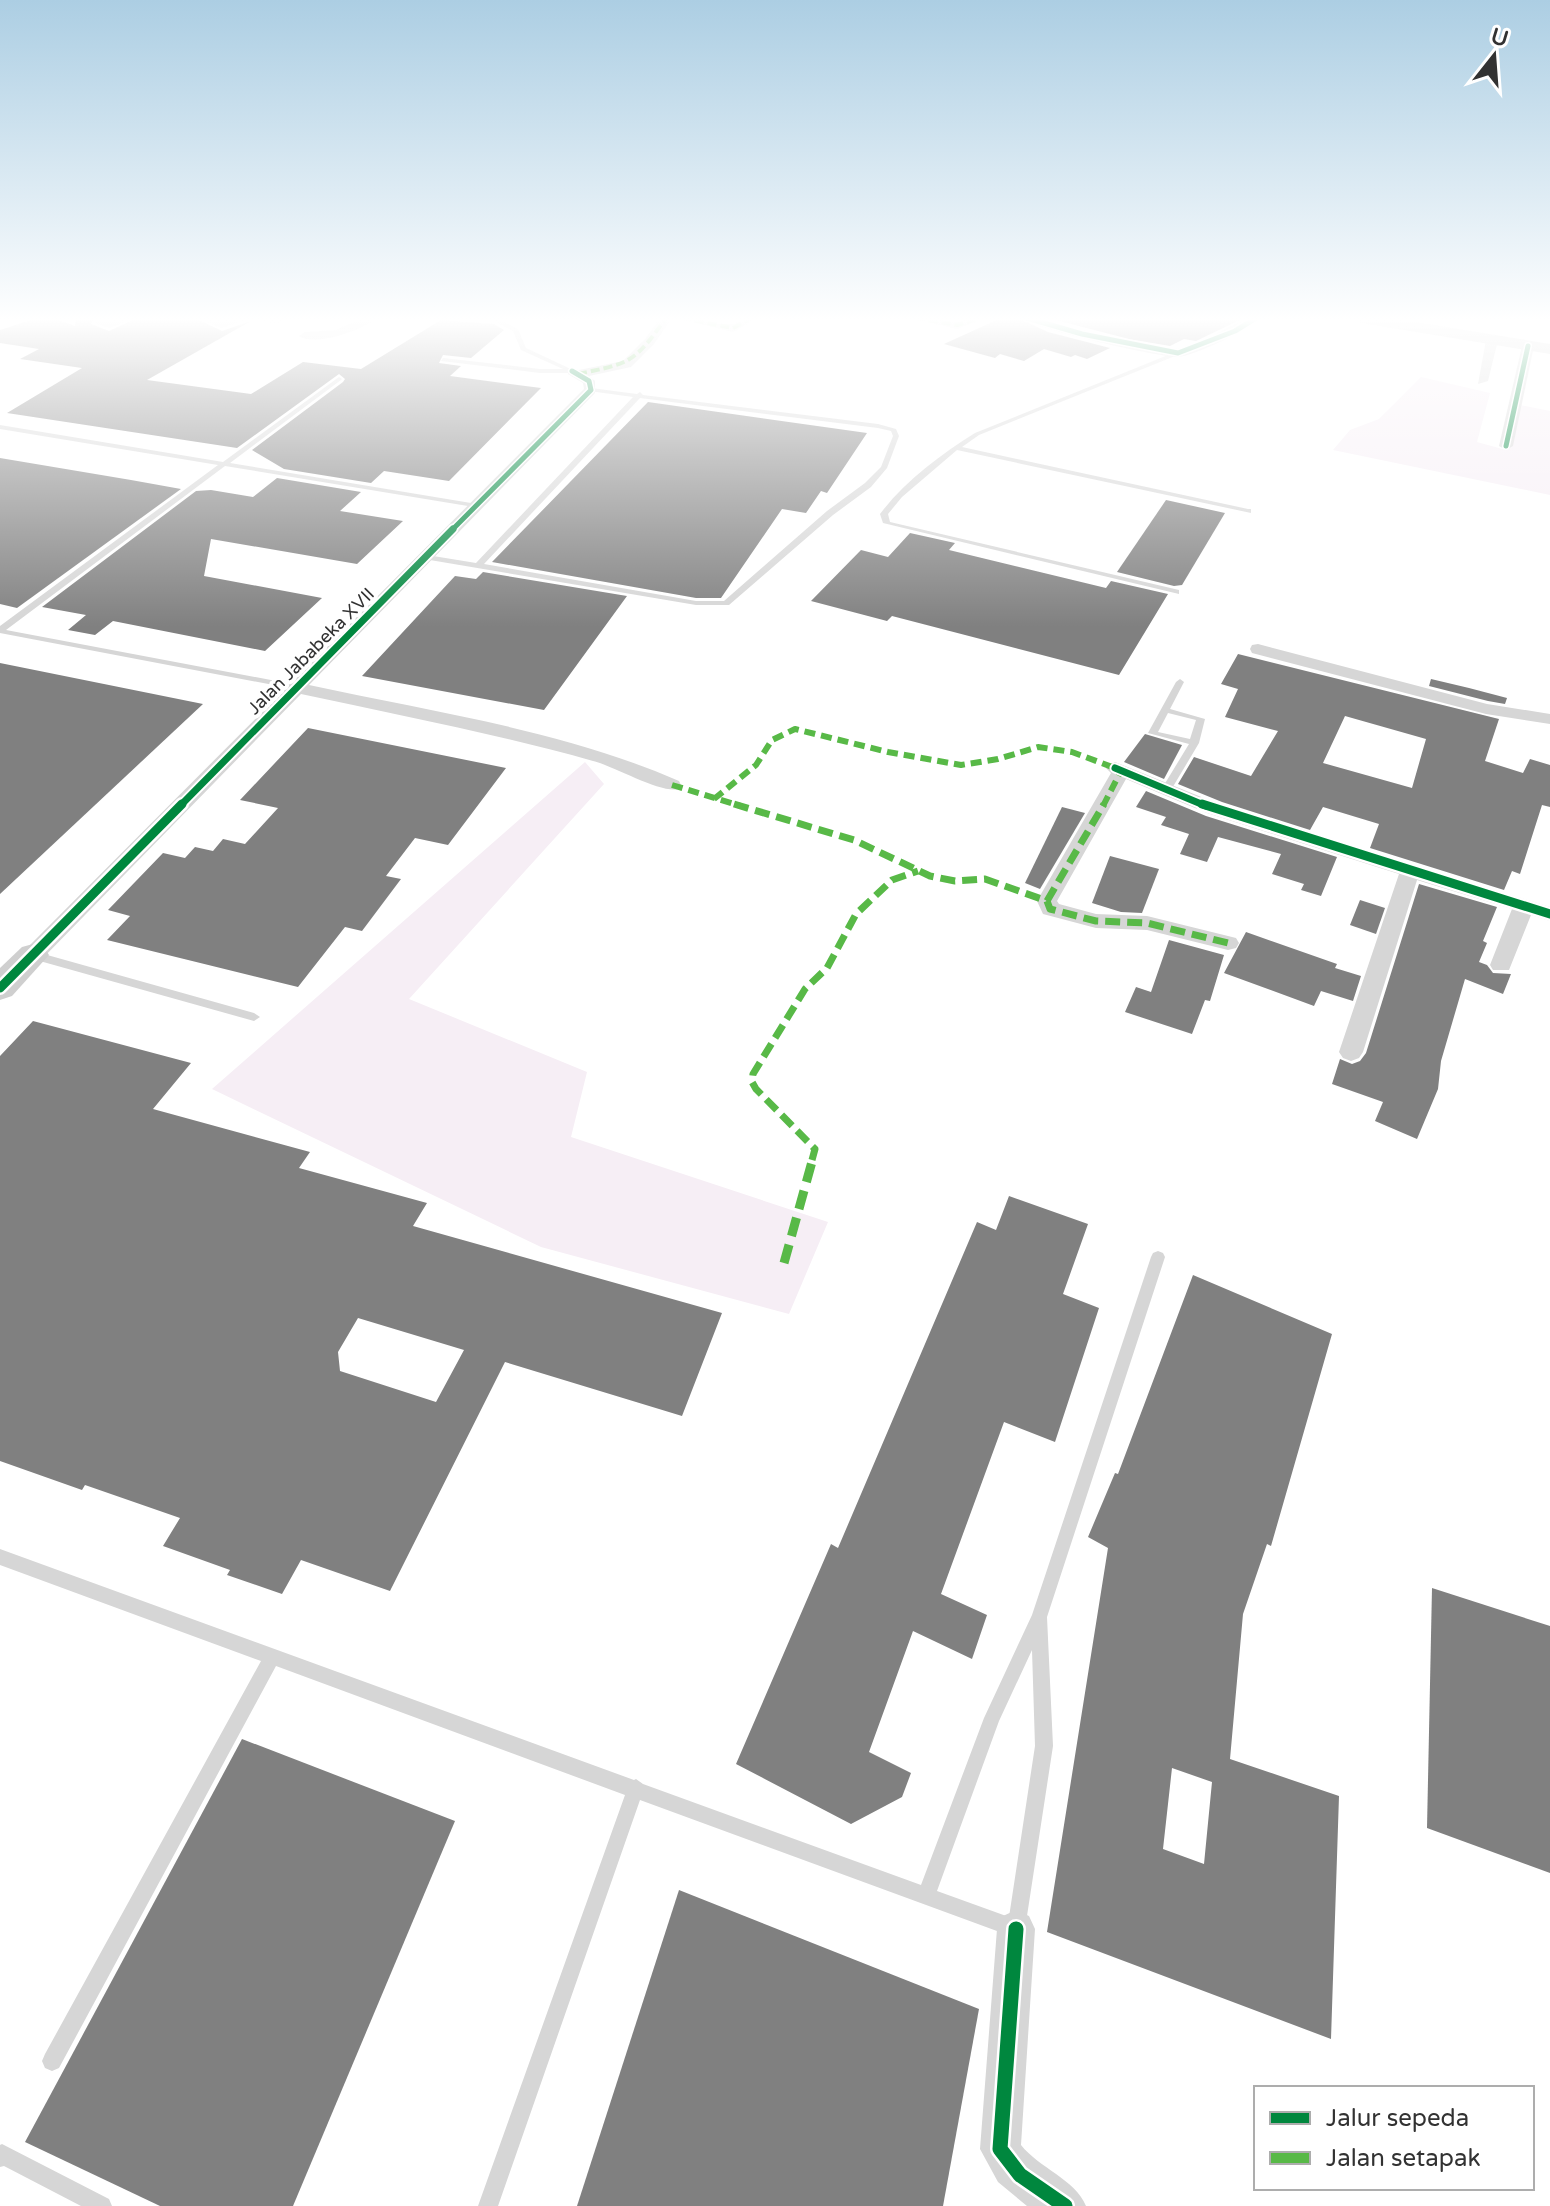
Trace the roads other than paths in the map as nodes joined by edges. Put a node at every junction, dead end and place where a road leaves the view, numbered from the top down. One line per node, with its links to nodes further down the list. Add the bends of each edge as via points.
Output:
1 (282, 421): 10 (lane)
2 (561, 421): 11 (street, Jalan Jababeka XVII)
3 (615, 421): 14 (lane)
4 (840, 421): 14 (lane, via 894,430 884,468 726,603 696,603)
5 (1009, 421): 9 (lane)
6 (1512, 421): 8 (street)
7 (0, 427): 10 (lane)
8 (1506, 446)
9 (956, 448): 12 (lane); 15 (lane, via 899,495 884,514 887,523)
10 (224, 464): 11 (lane); 16 (lane)
11 (477, 506): 13 (street, Jalan Jababeka XVII)
12 (1248, 511)
13 (427, 557): 14 (lane); 19 (street, Jalan Jababeka XVII)
14 (479, 565)
15 (1176, 592)
16 (0, 630): 19 (lane)
17 (1258, 649): 21 (street, via 1486,709)
18 (1180, 682): 20 (lane)
19 (297, 688): 23 (street, via 547,742 622,763); 30 (street, Jalan Jababeka XVII)
20 (1165, 710): 22 (lane, via 1201,719); 22 (lane, via 1153,733)
21 (1550, 719)
22 (1194, 743): 24 (lane)
23 (672, 785)
24 (1166, 790): 25 (street); 28 (street, via 1118,769 1098,815 1047,901 1050,909 1096,921 1147,923)
25 (1410, 871): 26 (street); 34 (street)
26 (1524, 906): 27 (street); 31 (street)
27 (1550, 914)
28 (1228, 943)
29 (0, 947): 30 (main road)
30 (33, 955): 32 (main road); 33 (lane)
31 (1501, 965)
32 (0, 988)
33 (254, 1017)
34 (1351, 1052)
35 (1158, 1257): 37 (lane)
36 (0, 1557): 38 (lane)
37 (1039, 1617): 40 (lane, via 992,1718); 41 (lane, via 1044,1746)
38 (271, 1659): 39 (lane); 42 (lane)
39 (636, 1788): 40 (lane); 45 (lane)
40 (926, 1897): 41 (lane)
41 (1016, 1929): 46 (street, via 1000,2149 1023,2180)
42 (52, 2061)
43 (0, 2157): 44 (lane)
44 (102, 2206)
45 (488, 2206)
46 (1065, 2206)

